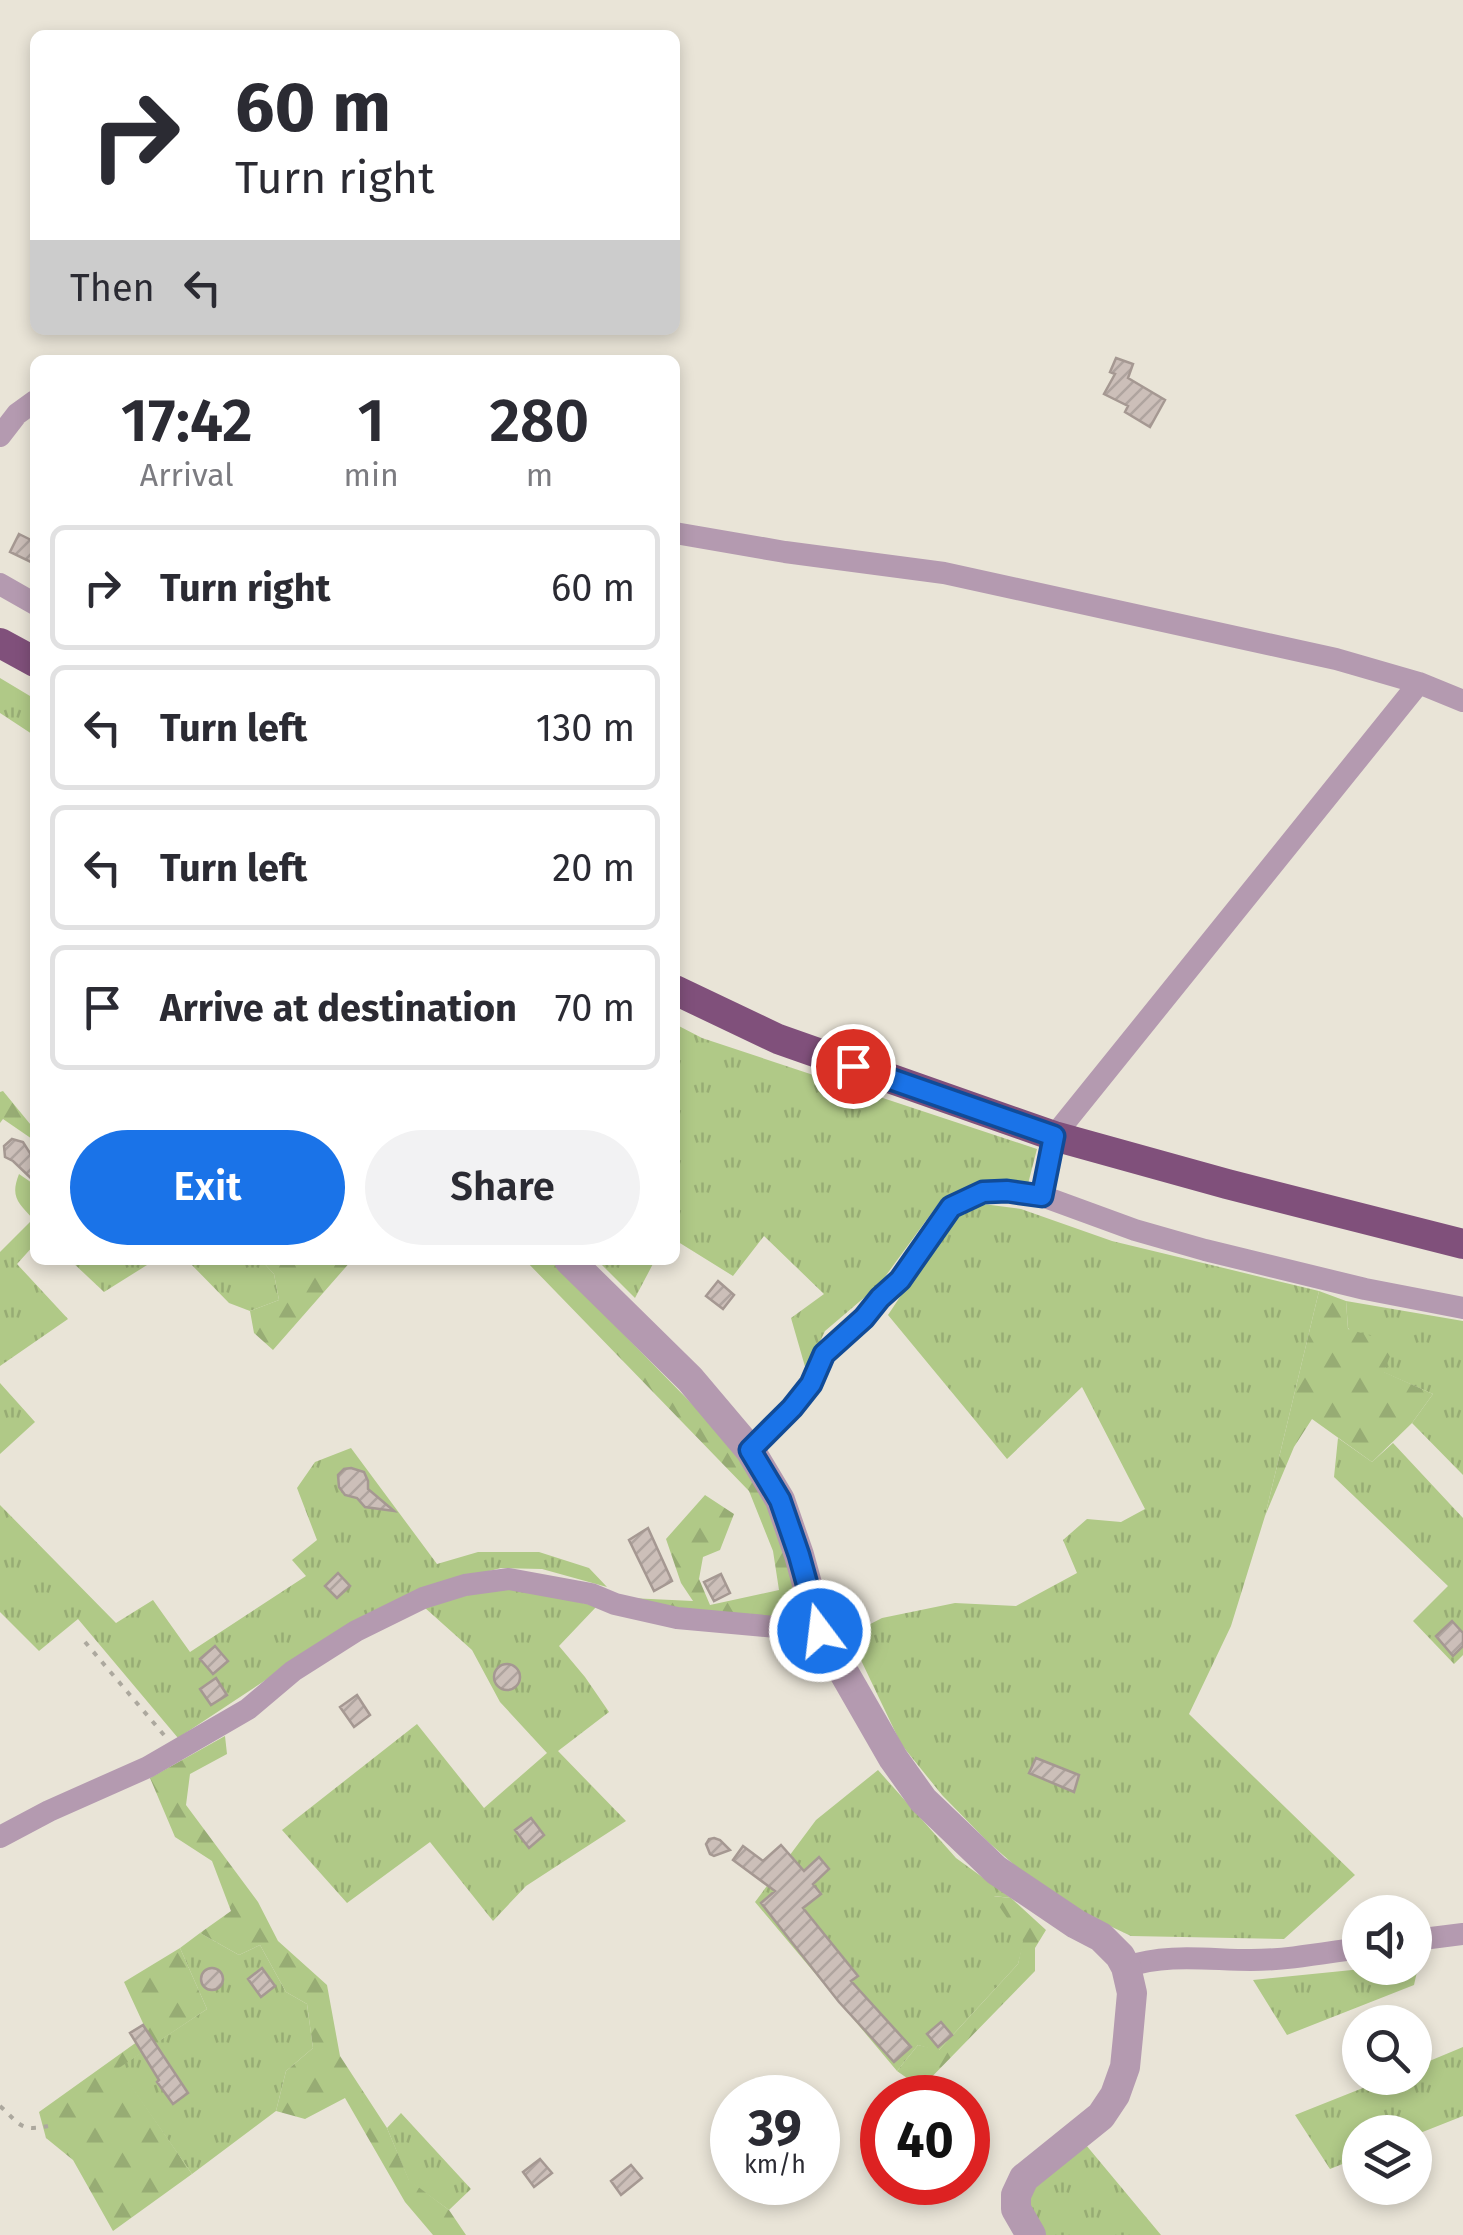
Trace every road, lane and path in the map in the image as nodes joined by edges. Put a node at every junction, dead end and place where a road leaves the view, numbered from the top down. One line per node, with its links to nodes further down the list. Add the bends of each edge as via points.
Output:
1 (30, 404): 2 (street)
2 (0, 436)
3 (680, 534): 8 (street, via 944,573)
4 (0, 584): 5 (street)
5 (30, 601)
6 (0, 644): 7 (highway)
7 (30, 659)
8 (1419, 683): 9 (street); 11 (street)
9 (1463, 701)
10 (680, 992): 11 (highway, via 778,1040)
11 (1054, 1136): 12 (street); 13 (highway)
12 (1042, 1196): 15 (street, via 1205,1250); 16 (street, via 983,1192 951,1207 900,1280 824,1354 811,1384)
13 (1463, 1244)
14 (575, 1265): 16 (street, via 690,1378)
15 (1463, 1308)
16 (750, 1450): 17 (street, via 780,1500)
17 (820, 1631): 19 (street, via 677,1618 509,1579 465,1585 356,1631 248,1709); 24 (street, via 923,1800 996,1870 1101,1938)
18 (85, 1642): 19 (path)
19 (176, 1750): 20 (street)
20 (0, 1838)
21 (1463, 1934): 22 (street)
22 (1432, 1938)
23 (1342, 1951): 24 (street)
24 (1126, 1967): 27 (street, via 1130,2022 1115,2095 1101,2116 1024,2178 1016,2210)
25 (0, 2106): 26 (path, via 30,2130)
26 (48, 2126)
27 (1031, 2235)

